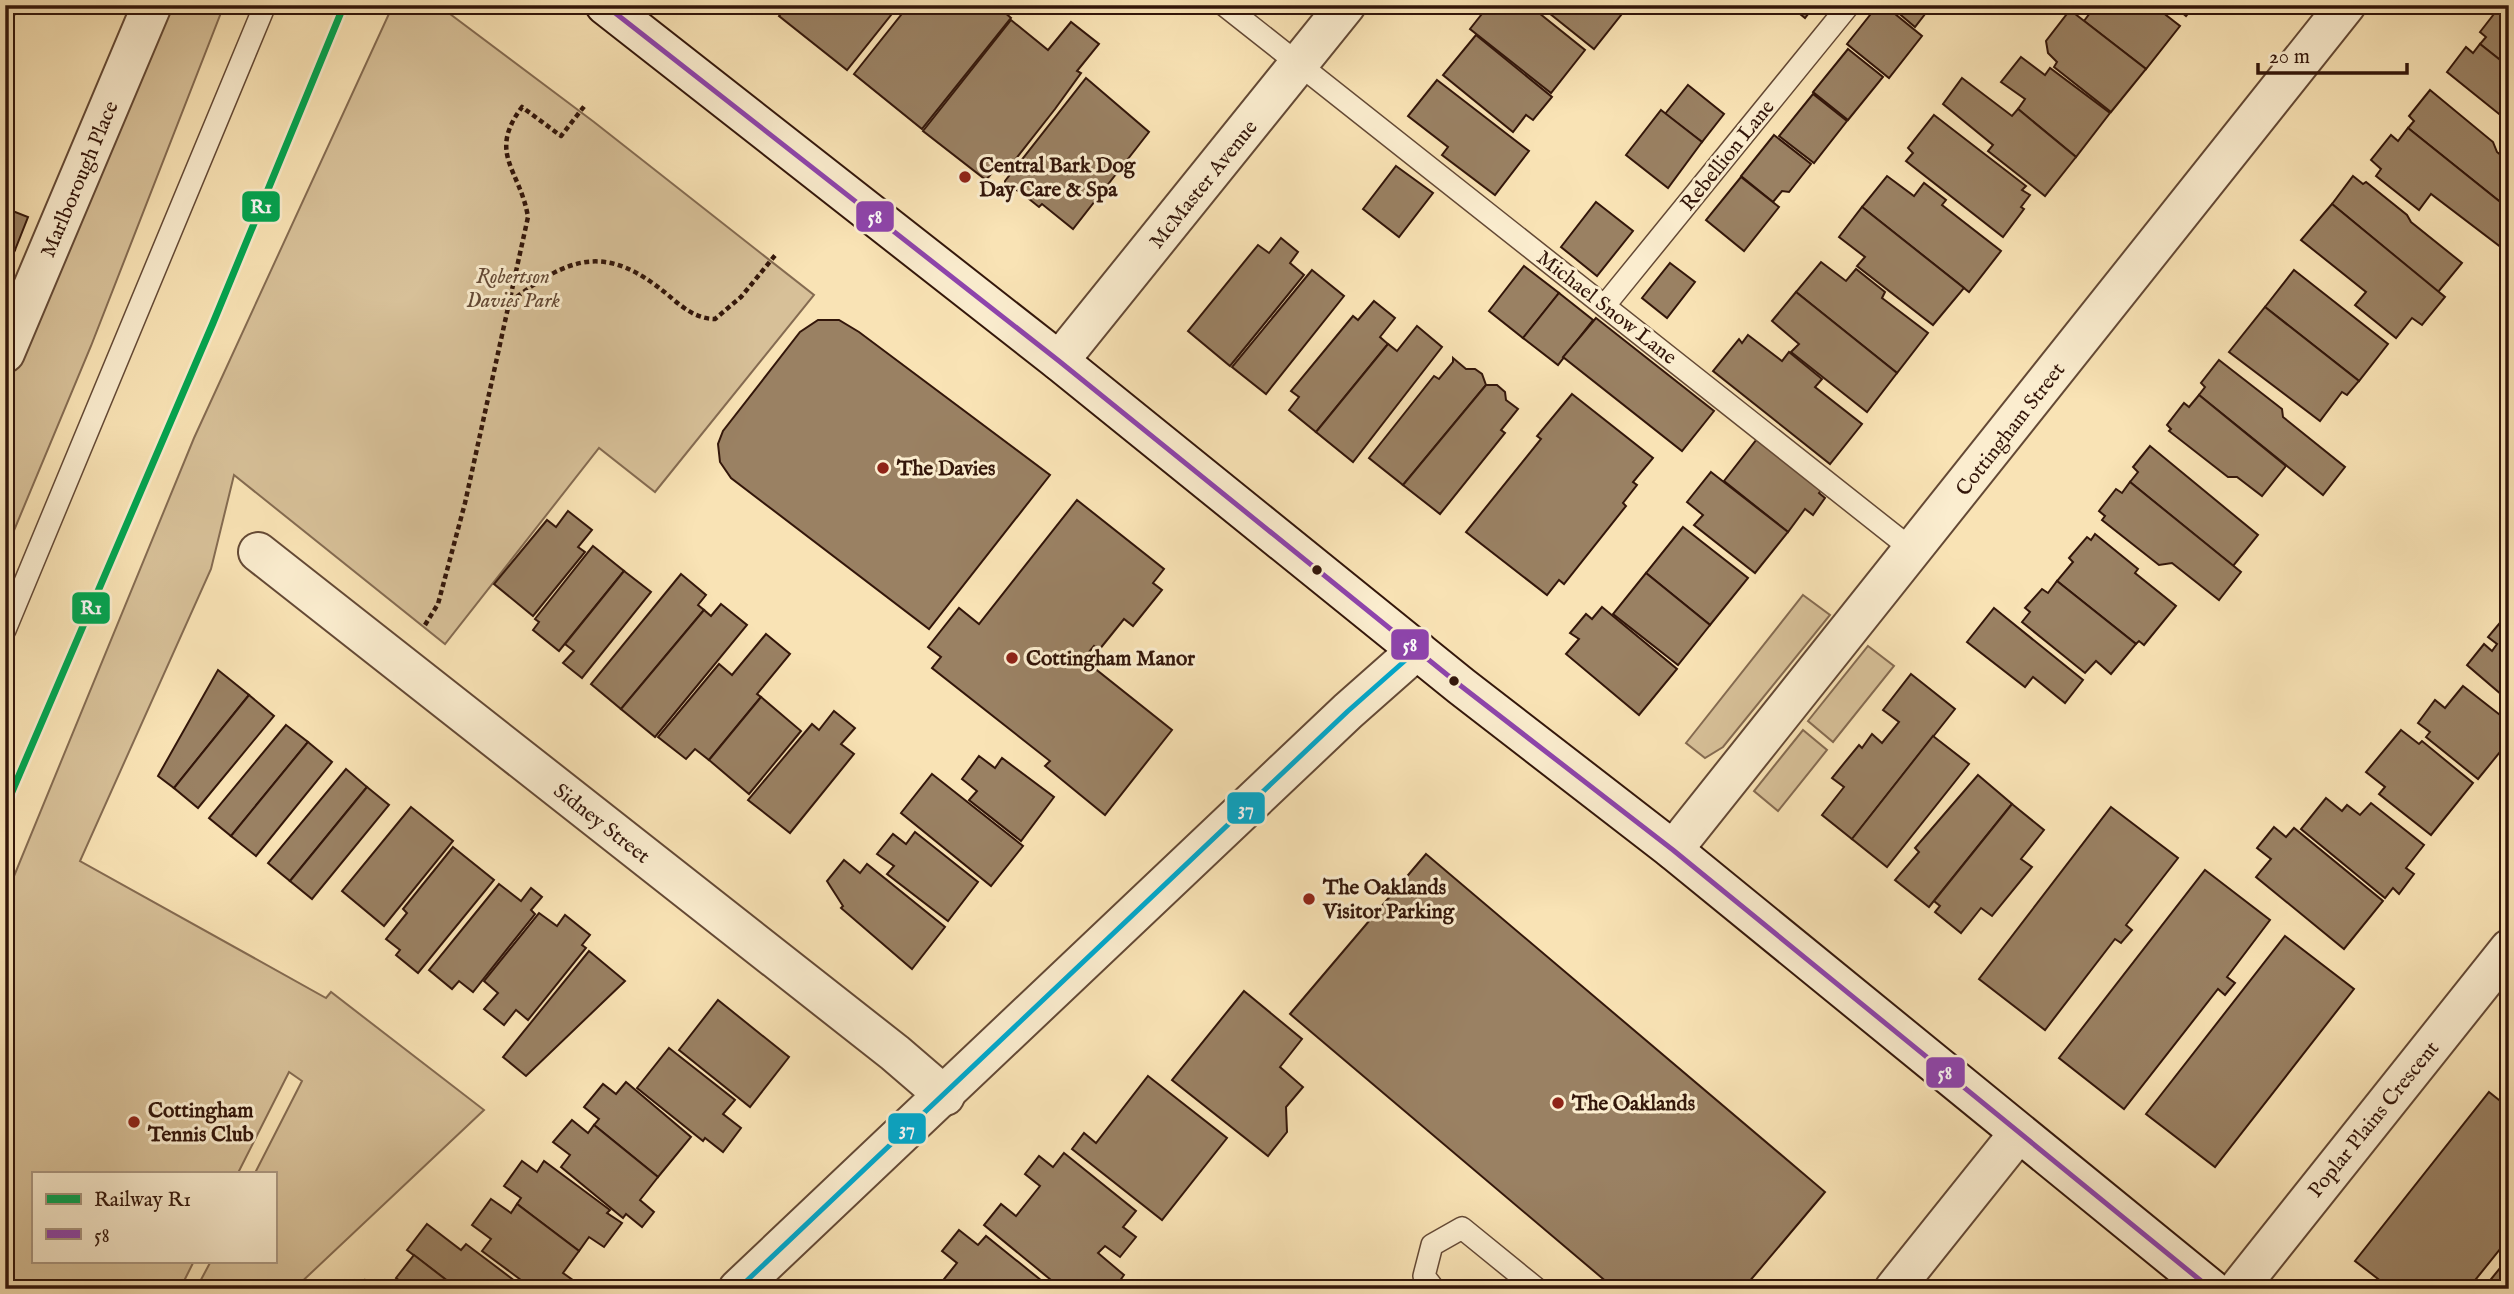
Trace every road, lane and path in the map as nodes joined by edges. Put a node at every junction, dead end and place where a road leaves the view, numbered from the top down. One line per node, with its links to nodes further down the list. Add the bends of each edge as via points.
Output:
1 (152, 5): 13 (street, Marlborough Place)
2 (265, 5): 17 (lane)
3 (605, 5): 14 (street)
4 (1224, 5): 8 (lane, Michael Snow Lane)
5 (1346, 5): 8 (street, McMaster Avenue)
6 (1849, 5): 12 (lane, Rebellion Lane)
7 (2346, 5): 15 (street, Cottingham Street)
8 (1300, 62): 12 (lane, Michael Snow Lane); 14 (street, McMaster Avenue)
9 (586, 104): 11 (path, via 561,136 522,107 503,139 525,196 528,217)
10 (777, 253): 11 (path, via 715,319 696,315 641,274 605,260 566,265)
11 (509, 303): 18 (path, via 445,579 438,604)
12 (1605, 305): 15 (lane, Michael Snow Lane)
13 (5, 353)
14 (1059, 361): 19 (street)
15 (1914, 551): 20 (street, Cottingham Street)
16 (258, 552): 22 (street, Sidney Street)
17 (5, 630)
18 (421, 632)
19 (1417, 650): 20 (street); 22 (street)
20 (1673, 850): 23 (street)
21 (2509, 949): 30 (street, Poplar Plains Crescent)
22 (945, 1096): 25 (street)
23 (2018, 1134): 28 (street); 29 (street)
24 (1533, 1285): 26 (lane, via 1462,1228 1432,1245 1424,1276); 27 (lane)
25 (738, 1289)
26 (1434, 1289)
27 (1505, 1289)
28 (1894, 1289)
29 (2211, 1289)
30 (2238, 1289)

